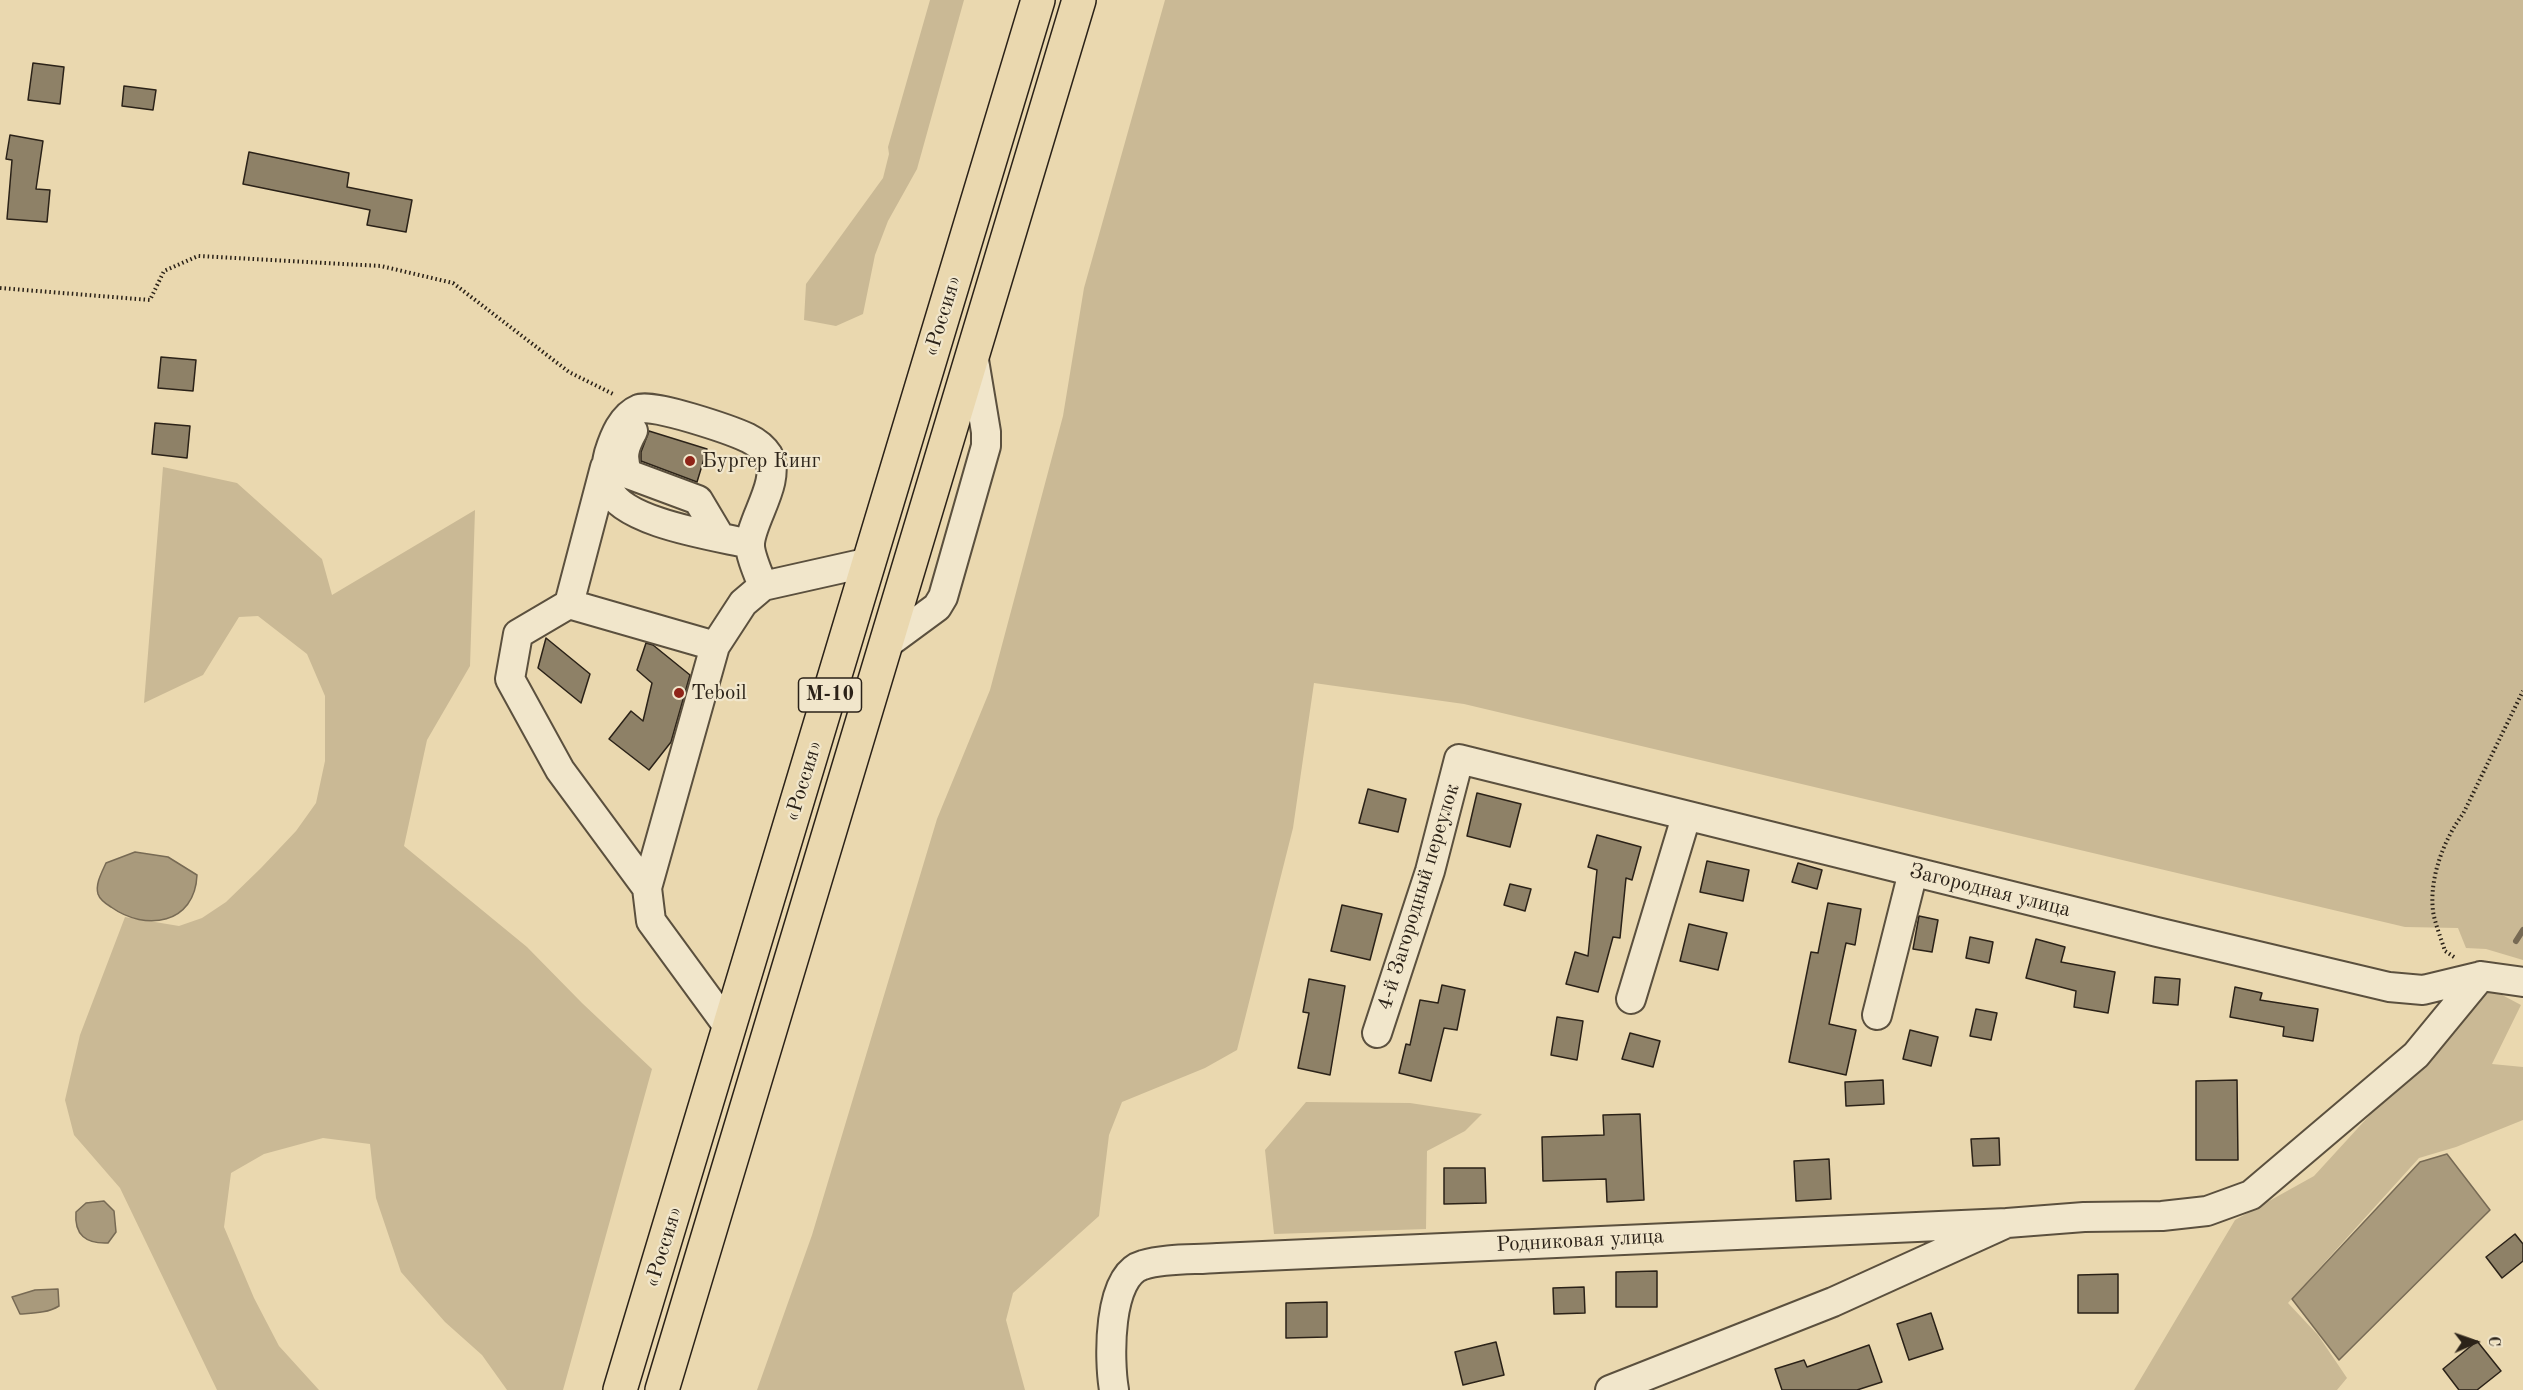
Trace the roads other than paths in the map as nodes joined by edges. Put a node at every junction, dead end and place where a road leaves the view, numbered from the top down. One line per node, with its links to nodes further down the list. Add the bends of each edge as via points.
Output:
1 (1038, 0): 8 (highway, «Россия» / М-10)
2 (1079, 0): 3 (highway, «Россия» / М-10)
3 (973, 352): 12 (highway, «Россия» / М-10); 12 (street, via 986,446 943,597 937,607)
4 (770, 458): 5 (street, via 762,446 747,437 657,407 639,408 624,419); 6 (street, via 667,423 645,422 635,428 625,445 623,461 628,474 698,500); 7 (street, via 770,481)
5 (605, 467): 6 (street, via 609,489 621,504 644,518); 10 (street)
6 (720, 537): 7 (street)
7 (750, 544): 9 (street)
8 (870, 562): 9 (street); 21 (highway, «Россия» / М-10)
9 (763, 586): 11 (street, via 743,603)
10 (569, 604): 11 (street); 16 (street, via 518,634 510,679 560,770)
11 (715, 646): 16 (street)
12 (884, 646): 25 (highway, «Россия» / М-10)
13 (1459, 759): 14 (street, Загородная улица); 22 (street, 4-й Загородный переулок, via 1430,871)
14 (1686, 817): 15 (street, Загородная улица); 19 (street)
15 (1913, 872): 17 (street, Загородная улица, via 2389,987 2423,990); 20 (street)
16 (648, 888): 21 (street, via 651,921)
17 (2481, 976): 18 (street, Загородная улица); 23 (street, Родниковая улица, via 2416,1055 2252,1195 2184,1213)
18 (2523, 982)
19 (1631, 999)
20 (1877, 1015)
21 (730, 1029): 24 (highway, «Россия» / М-10)
22 (1377, 1034)
23 (2007, 1223): 26 (street, Родниковая улица, via 1218,1258 1141,1265 1129,1276 1115,1310 1111,1341); 27 (street, via 1833,1302)
24 (620, 1390)
25 (662, 1390)
26 (1114, 1390)
27 (1610, 1390)

